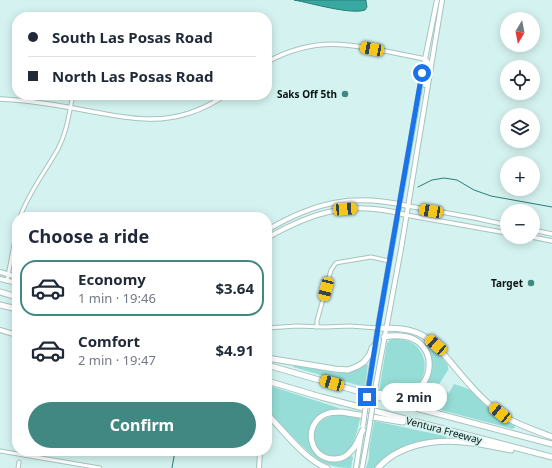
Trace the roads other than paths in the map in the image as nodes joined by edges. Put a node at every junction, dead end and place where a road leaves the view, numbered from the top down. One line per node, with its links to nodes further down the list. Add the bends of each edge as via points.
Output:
1 (437, 0): 3 (main road)
2 (442, 0): 5 (main road)
3 (425, 59): 4 (street, via 331,44 302,48); 5 (main road, via 428,63); 12 (main road)
4 (272, 60)
5 (425, 97): 13 (main road)
6 (0, 99): 7 (street)
7 (12, 100)
8 (13, 100): 11 (street)
9 (72, 100): 11 (street)
10 (217, 100): 11 (street, via 194,112 158,119 133,118)
11 (70, 108): 14 (street, via 62,140)
12 (400, 204): 13 (main road); 15 (main road); 18 (main road, via 368,200 338,202 310,209)
13 (408, 206): 16 (main road); 17 (street)
14 (22, 212)
15 (398, 213): 16 (main road); 22 (main road, via 380,209 331,211 296,222); 26 (main road)
16 (406, 215): 20 (street); 40 (main road)
17 (500, 223)
18 (272, 227)
19 (540, 231): 21 (street)
20 (500, 232)
21 (552, 234)
22 (272, 235)
23 (540, 239): 24 (street)
24 (552, 241)
25 (12, 255): 28 (street)
26 (390, 261): 37 (street, via 371,257 336,263 328,277); 39 (main road)
27 (0, 272): 28 (main road)
28 (8, 275): 29 (main road); 31 (street)
29 (12, 276)
30 (0, 279): 31 (main road)
31 (7, 280): 32 (main road)
32 (12, 282)
33 (0, 292): 34 (highway)
34 (12, 296)
35 (0, 305): 36 (highway)
36 (12, 308)
37 (317, 327): 38 (street); 39 (street)
38 (272, 328)
39 (378, 328): 40 (highway); 44 (main road)
40 (386, 328): 43 (main road); 52 (highway, via 414,332 427,338 500,413)
41 (0, 330): 42 (main road)
42 (12, 334)
43 (384, 337): 48 (highway, via 412,339 424,348 429,367 427,377 420,388 406,396 399,396); 66 (main road, bridge)
44 (376, 345): 45 (highway, via 364,362 348,370); 51 (main road, bridge)
45 (272, 359)
46 (272, 366): 48 (highway, Ventura Freeway)
47 (272, 383): 50 (highway, Ventura Freeway)
48 (332, 383): 53 (highway, Ventura Freeway)
49 (272, 419): 64 (highway, via 305,454)
50 (433, 427): 51 (highway, via 334,412 325,414 315,422 311,442 322,456 331,459 341,458 352,450); 56 (highway, Ventura Freeway)
51 (363, 428): 65 (main road)
52 (552, 437)
53 (552, 444)
54 (0, 451): 55 (street)
55 (12, 453)
56 (543, 455): 59 (highway, Ventura Freeway); 67 (highway, via 473,443 441,442 401,451)
57 (28, 456): 62 (street)
58 (260, 456): 63 (main road)
59 (552, 457)
60 (19, 462): 61 (street)
61 (18, 468)
62 (98, 468)
63 (259, 468)
64 (327, 468)
65 (356, 468)
66 (362, 468)
67 (378, 468)

